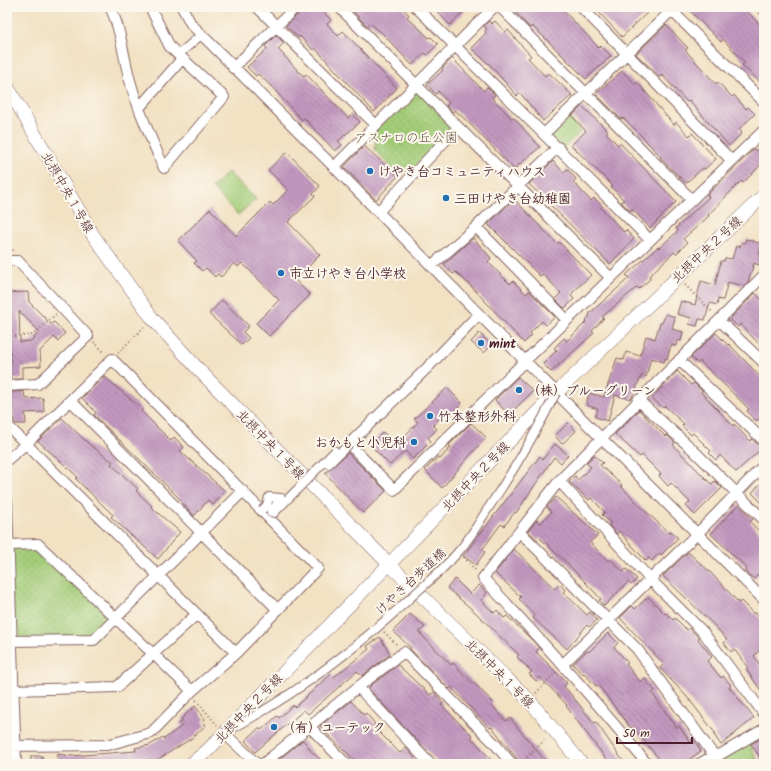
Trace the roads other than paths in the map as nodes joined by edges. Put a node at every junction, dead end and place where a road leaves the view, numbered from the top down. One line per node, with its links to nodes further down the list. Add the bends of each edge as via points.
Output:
1 (110, 7): 24 (street, via 118,23 125,61)
2 (150, 7): 18 (street, via 164,37)
3 (182, 7): 15 (street, via 191,24)
4 (257, 7): 14 (street)
5 (296, 7): 14 (street)
6 (339, 7): 20 (street)
7 (416, 7): 16 (street)
8 (494, 7): 16 (street)
9 (500, 7): 22 (street)
10 (581, 7): 17 (street)
11 (761, 7): 13 (street)
12 (671, 8): 17 (street); 23 (street)
13 (764, 10)
14 (276, 26): 19 (street); 25 (street)
15 (201, 35): 18 (street); 19 (street)
16 (455, 46): 20 (street); 28 (street)
17 (627, 54): 22 (street); 30 (street)
18 (180, 57): 24 (street); 24 (street, via 224,97 164,168)
19 (233, 68): 31 (street)
20 (416, 85): 25 (street); 26 (street)
21 (7, 86): 69 (street, 北摂中央１号線, via 93,235 152,318 199,370)
22 (586, 93): 28 (street); 34 (street)
23 (764, 102)
24 (139, 108)
25 (376, 125): 31 (street)
26 (458, 127): 32 (street); 35 (street)
27 (764, 130): 30 (street)
28 (544, 134): 29 (street)
29 (558, 147): 32 (street); 37 (street)
30 (732, 161): 34 (street)
31 (334, 167): 35 (street)
32 (518, 186): 36 (street); 41 (street)
33 (764, 195): 49 (street, 北摂中央２号線)
34 (692, 200): 37 (street)
35 (378, 212): 39 (street)
36 (476, 227): 39 (street); 43 (street)
37 (650, 240): 41 (street)
38 (7, 261): 48 (street, via 18,261 88,336 38,384)
39 (431, 266): 42 (street)
40 (764, 275): 44 (street)
41 (611, 278): 43 (street)
42 (479, 314): 46 (street); 56 (street)
43 (567, 320): 46 (street)
44 (719, 320): 45 (street); 47 (street)
45 (679, 360): 50 (street); 54 (street)
46 (525, 361): 49 (street); 56 (street, via 394,490)
47 (764, 363)
48 (7, 386)
49 (556, 393): 53 (street); 69 (street, 北摂中央２号線); 87 (street, けやき台歩道橋, bridge, via 521,459 458,552 379,627 332,665 254,718)
50 (638, 400): 53 (street); 61 (street)
51 (71, 401): 55 (street); 60 (street, via 112,359); 66 (street)
52 (7, 424): 55 (street)
53 (600, 438): 59 (street); 67 (street)
54 (764, 441)
55 (27, 443): 57 (street); 70 (street)
56 (349, 444): 63 (street, bridge, via 329,464 327,462 335,451 274,513 272,512 281,498 269,497 267,505)
57 (7, 460)
58 (764, 465): 61 (street)
59 (559, 481): 65 (street); 71 (street)
60 (243, 490): 63 (street); 66 (street)
61 (737, 493): 64 (street); 67 (street)
62 (7, 502): 68 (street)
63 (262, 510): 73 (street, via 318,568)
64 (764, 520)
65 (520, 532): 76 (street); 80 (street, via 483,578)
66 (202, 533): 70 (street); 73 (street)
67 (697, 534): 71 (street); 72 (street)
68 (9, 545): 75 (street, via 38,544); 77 (street)
69 (389, 564): 87 (street, 北摂中央２号線); 97 (street, 北摂中央１号線, via 529,700)
70 (158, 576): 74 (street); 75 (street)
71 (650, 579): 76 (street); 84 (street, via 703,632)
72 (764, 600)
73 (278, 610): 78 (street)
74 (197, 614): 78 (street); 79 (street)
75 (115, 619): 77 (street, via 94,640); 79 (street)
76 (608, 620): 80 (street); 89 (street, via 637,649)
77 (10, 641): 82 (street)
78 (236, 653): 83 (street)
79 (152, 655): 82 (street, via 117,688); 83 (street)
80 (563, 664): 98 (street)
81 (358, 687): 85 (street); 95 (street); 96 (street, via 404,652)
82 (14, 690): 88 (street)
83 (192, 691): 88 (street, via 151,733 107,745)
84 (764, 714)
85 (310, 727): 93 (street); 94 (street)
86 (764, 729): 89 (street, via 721,754)
87 (224, 733): 91 (street, 北摂中央２号線); 92 (street)
88 (11, 746): 90 (street)
89 (718, 760): 99 (street)
90 (16, 764)
91 (191, 764)
92 (257, 764)
93 (263, 764)
94 (346, 764)
95 (430, 764)
96 (512, 764)
97 (582, 764)
98 (647, 764)
99 (699, 764)

